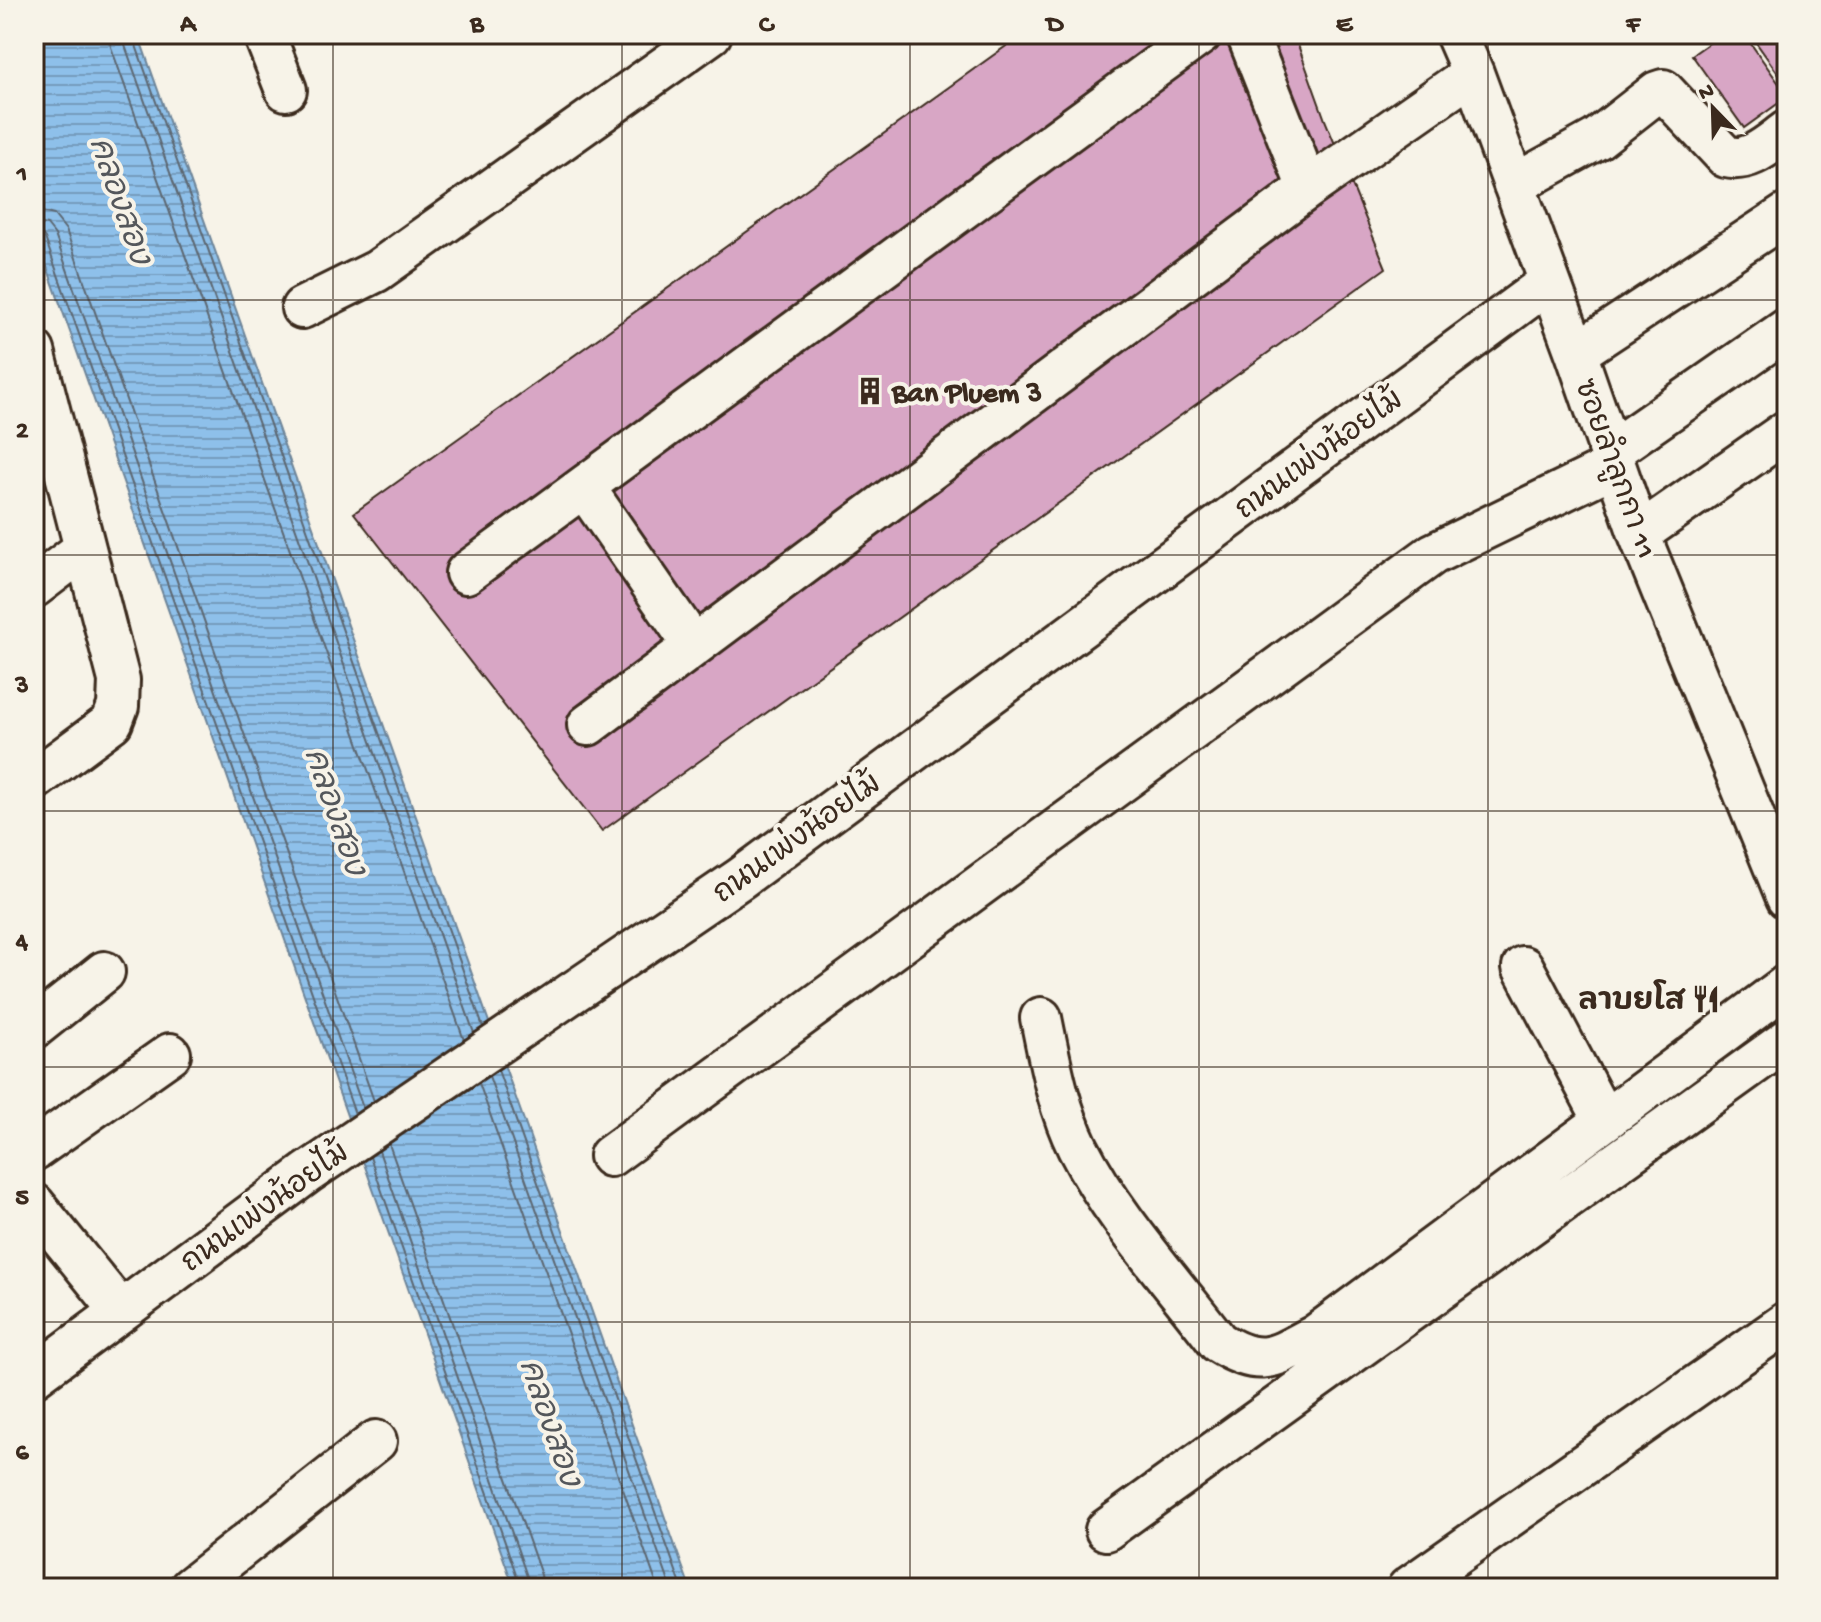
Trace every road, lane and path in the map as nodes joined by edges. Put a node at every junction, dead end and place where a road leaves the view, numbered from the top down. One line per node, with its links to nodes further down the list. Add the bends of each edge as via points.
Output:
1 (264, 34): 7 (street)
2 (711, 34): 13 (street, via 377,271)
3 (1201, 34): 19 (street)
4 (1247, 34): 10 (street)
5 (1456, 34): 6 (street, ซอยลำลูกกา 11)
6 (1473, 73): 9 (street, ซอยลำลูกกา 11); 10 (street)
7 (286, 90)
8 (1787, 131): 9 (street, via 1755,154 1726,157 1663,90 1597,139)
9 (1514, 185): 12 (street, ซอยลำลูกกา 11)
10 (1308, 188): 24 (street)
11 (1787, 214): 16 (street)
12 (1548, 283): 16 (street, ซอยลำลูกกา 11); 39 (street, ถนนเพ่งน้อยไม้, via 741,878 307,1173)
13 (302, 308)
14 (1787, 329): 18 (street)
15 (34, 351): 21 (street)
16 (1576, 353): 18 (street, ซอยลำลูกกา 11)
17 (1787, 431): 20 (street)
18 (1612, 459): 20 (street, ซอยลำลูกกา 11); 37 (street, via 1433,554)
19 (584, 487): 22 (street); 24 (street)
20 (1639, 534): 27 (street, ซอยลำลูกกา 11)
21 (84, 549): 23 (street); 26 (street, via 119,680 118,706 112,722)
22 (466, 573)
23 (34, 587)
24 (694, 646): 25 (street)
25 (588, 725)
26 (34, 780)
27 (1784, 883)
28 (1523, 967): 35 (street)
29 (104, 972): 32 (street)
30 (1787, 985): 35 (street)
31 (1041, 1018): 35 (street, via 1064,1113 1105,1195 1218,1342 1250,1358 1265,1359 1316,1335)
32 (34, 1028)
33 (1787, 1040): 43 (street)
34 (170, 1054): 36 (street)
35 (1604, 1120)
36 (34, 1150)
37 (610, 1156)
38 (34, 1204): 39 (street)
39 (120, 1310): 41 (street, ถนนเพ่งน้อยไม้)
40 (1787, 1322): 45 (street)
41 (34, 1376)
42 (376, 1441): 44 (street)
43 (1106, 1530)
44 (190, 1588)
45 (1408, 1588)

